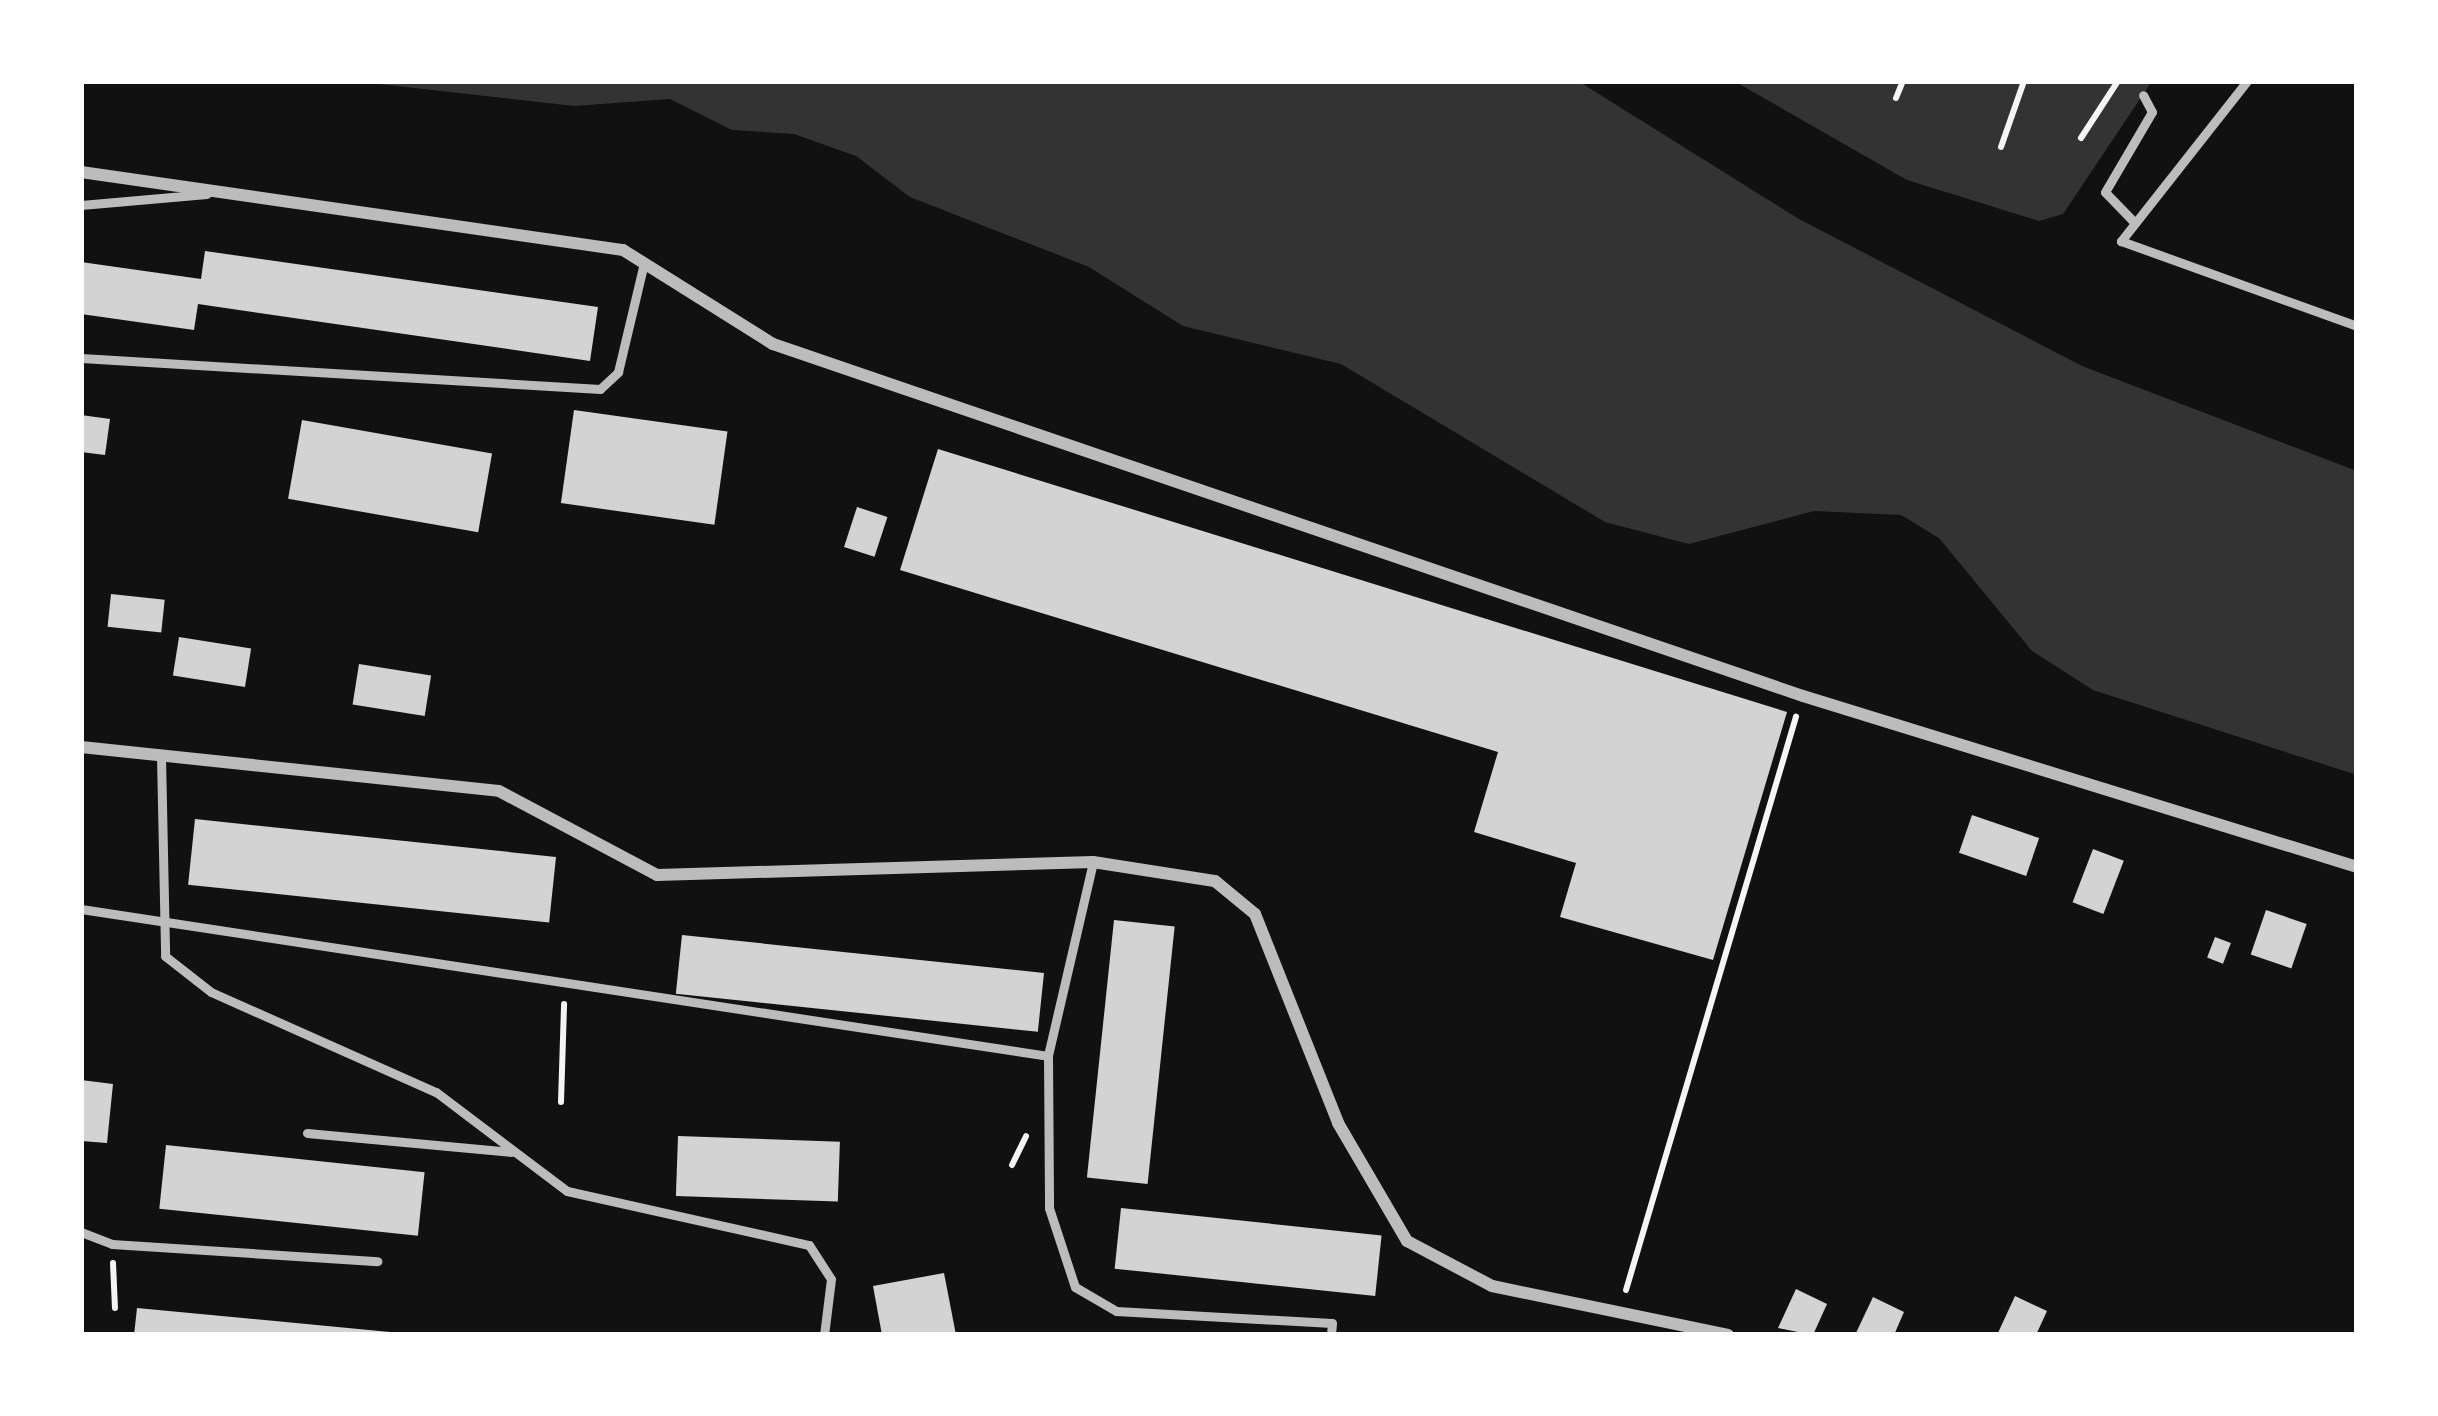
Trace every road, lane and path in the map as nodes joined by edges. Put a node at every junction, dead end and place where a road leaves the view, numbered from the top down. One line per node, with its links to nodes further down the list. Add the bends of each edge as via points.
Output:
1 (1904, 81): 6 (path)
2 (2024, 81): 8 (path)
3 (2118, 81): 7 (path)
4 (2247, 81): 12 (lane)
5 (2143, 95): 12 (lane, via 2152,112 2105,192)
6 (1896, 98)
7 (2081, 138)
8 (2001, 147)
9 (81, 172): 10 (street)
10 (224, 193): 11 (lane); 13 (street, via 623,250)
11 (81, 206)
12 (2135, 223): 14 (lane, via 2121,241)
13 (644, 263): 15 (lane, via 618,372 600,389); 16 (street, via 773,344)
14 (2357, 326)
15 (81, 358)
16 (1803, 696): 20 (street); 34 (path)
17 (81, 747): 18 (street)
18 (161, 757): 19 (street, via 499,791 657,875); 22 (lane)
19 (1094, 862): 24 (lane); 34 (street, via 1215,880 1255,914 1338,1123 1407,1241 1492,1286)
20 (2357, 867)
21 (81, 909): 22 (lane)
22 (159, 918): 23 (lane); 28 (lane, via 165,956 211,992 436,1092)
23 (565, 980): 24 (lane); 25 (path)
24 (1048, 1056): 36 (lane, via 1049,1208 1076,1287 1116,1311 1332,1323)
25 (562, 1102)
26 (1029, 1130): 29 (path, via 1012,1165)
27 (307, 1132): 28 (lane)
28 (516, 1153): 35 (lane, via 567,1191 809,1245 831,1279)
29 (1036, 1163)
30 (81, 1232): 31 (lane)
31 (112, 1244): 32 (lane); 33 (path)
32 (377, 1261)
33 (115, 1308)
34 (1621, 1308): 37 (street)
35 (824, 1335)
36 (1331, 1335)
37 (1728, 1335)

